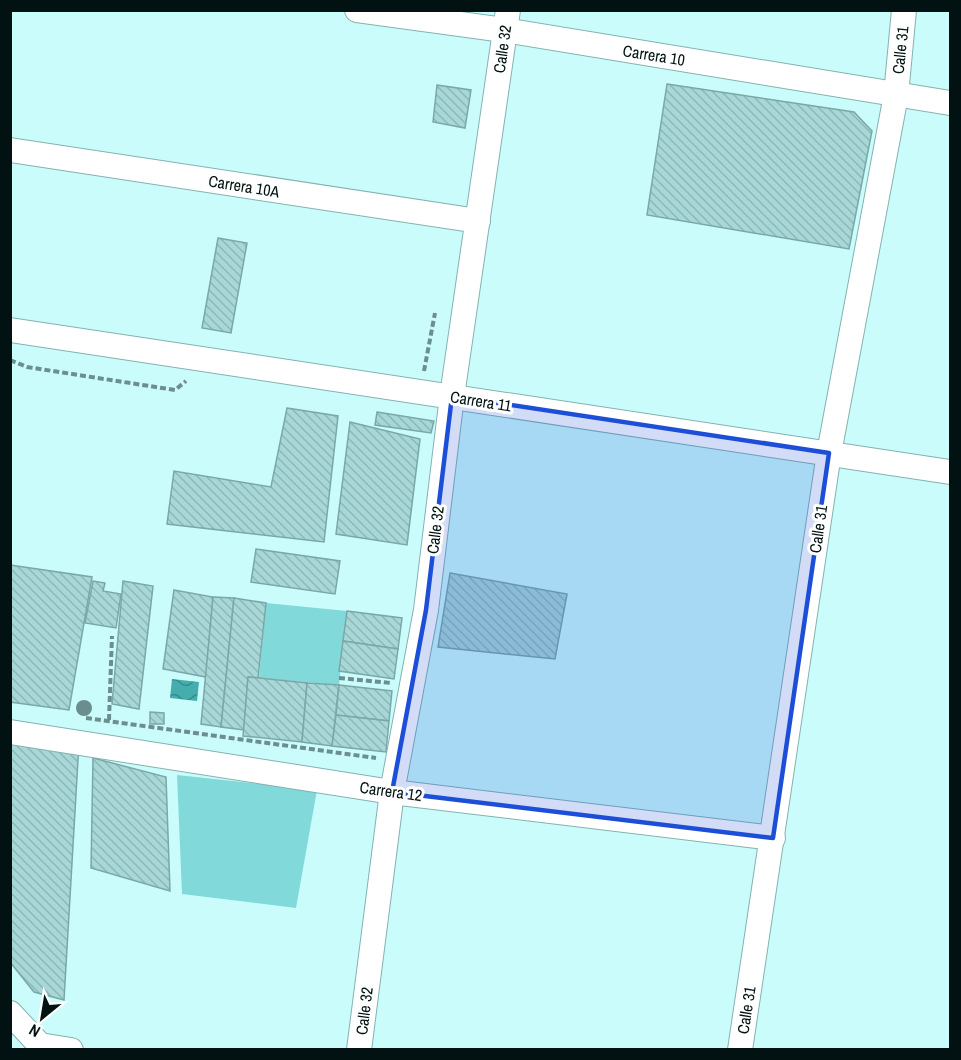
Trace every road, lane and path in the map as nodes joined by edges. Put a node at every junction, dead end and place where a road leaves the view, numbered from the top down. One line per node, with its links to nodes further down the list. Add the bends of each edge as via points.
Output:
1 (357, 10): 3 (street, Carrera 10)
2 (904, 10): 4 (street, Calle 31)
3 (506, 20): 4 (street, Carrera 10); 7 (street, Calle 32)
4 (896, 95): 5 (street, Carrera 10); 14 (street, Calle 31)
5 (951, 103)
6 (10, 150): 7 (street, Carrera 10A)
7 (478, 221): 13 (street, Calle 32)
8 (435, 313): 11 (path, via 423,372)
9 (10, 330): 13 (street, Carrera 11)
10 (10, 360): 12 (path, via 175,390 185,380)
11 (412, 370)
12 (196, 382)
13 (452, 396): 14 (street, Carrera 11); 23 (street, Calle 32, via 426,610)
14 (829, 453): 15 (street, Carrera 11); 24 (street, Calle 31)
15 (951, 472)
16 (112, 636): 20 (path)
17 (339, 678): 18 (path)
18 (397, 684)
19 (76, 717): 20 (path)
20 (109, 720): 22 (path)
21 (10, 732): 23 (street, Carrera 12)
22 (387, 759)
23 (392, 792): 24 (street, Carrera 12); 27 (street, Calle 32)
24 (773, 838): 28 (street, Calle 31)
25 (10, 1012): 26 (street, via 40,1045)
26 (71, 1050)
27 (359, 1050)
28 (740, 1050)

